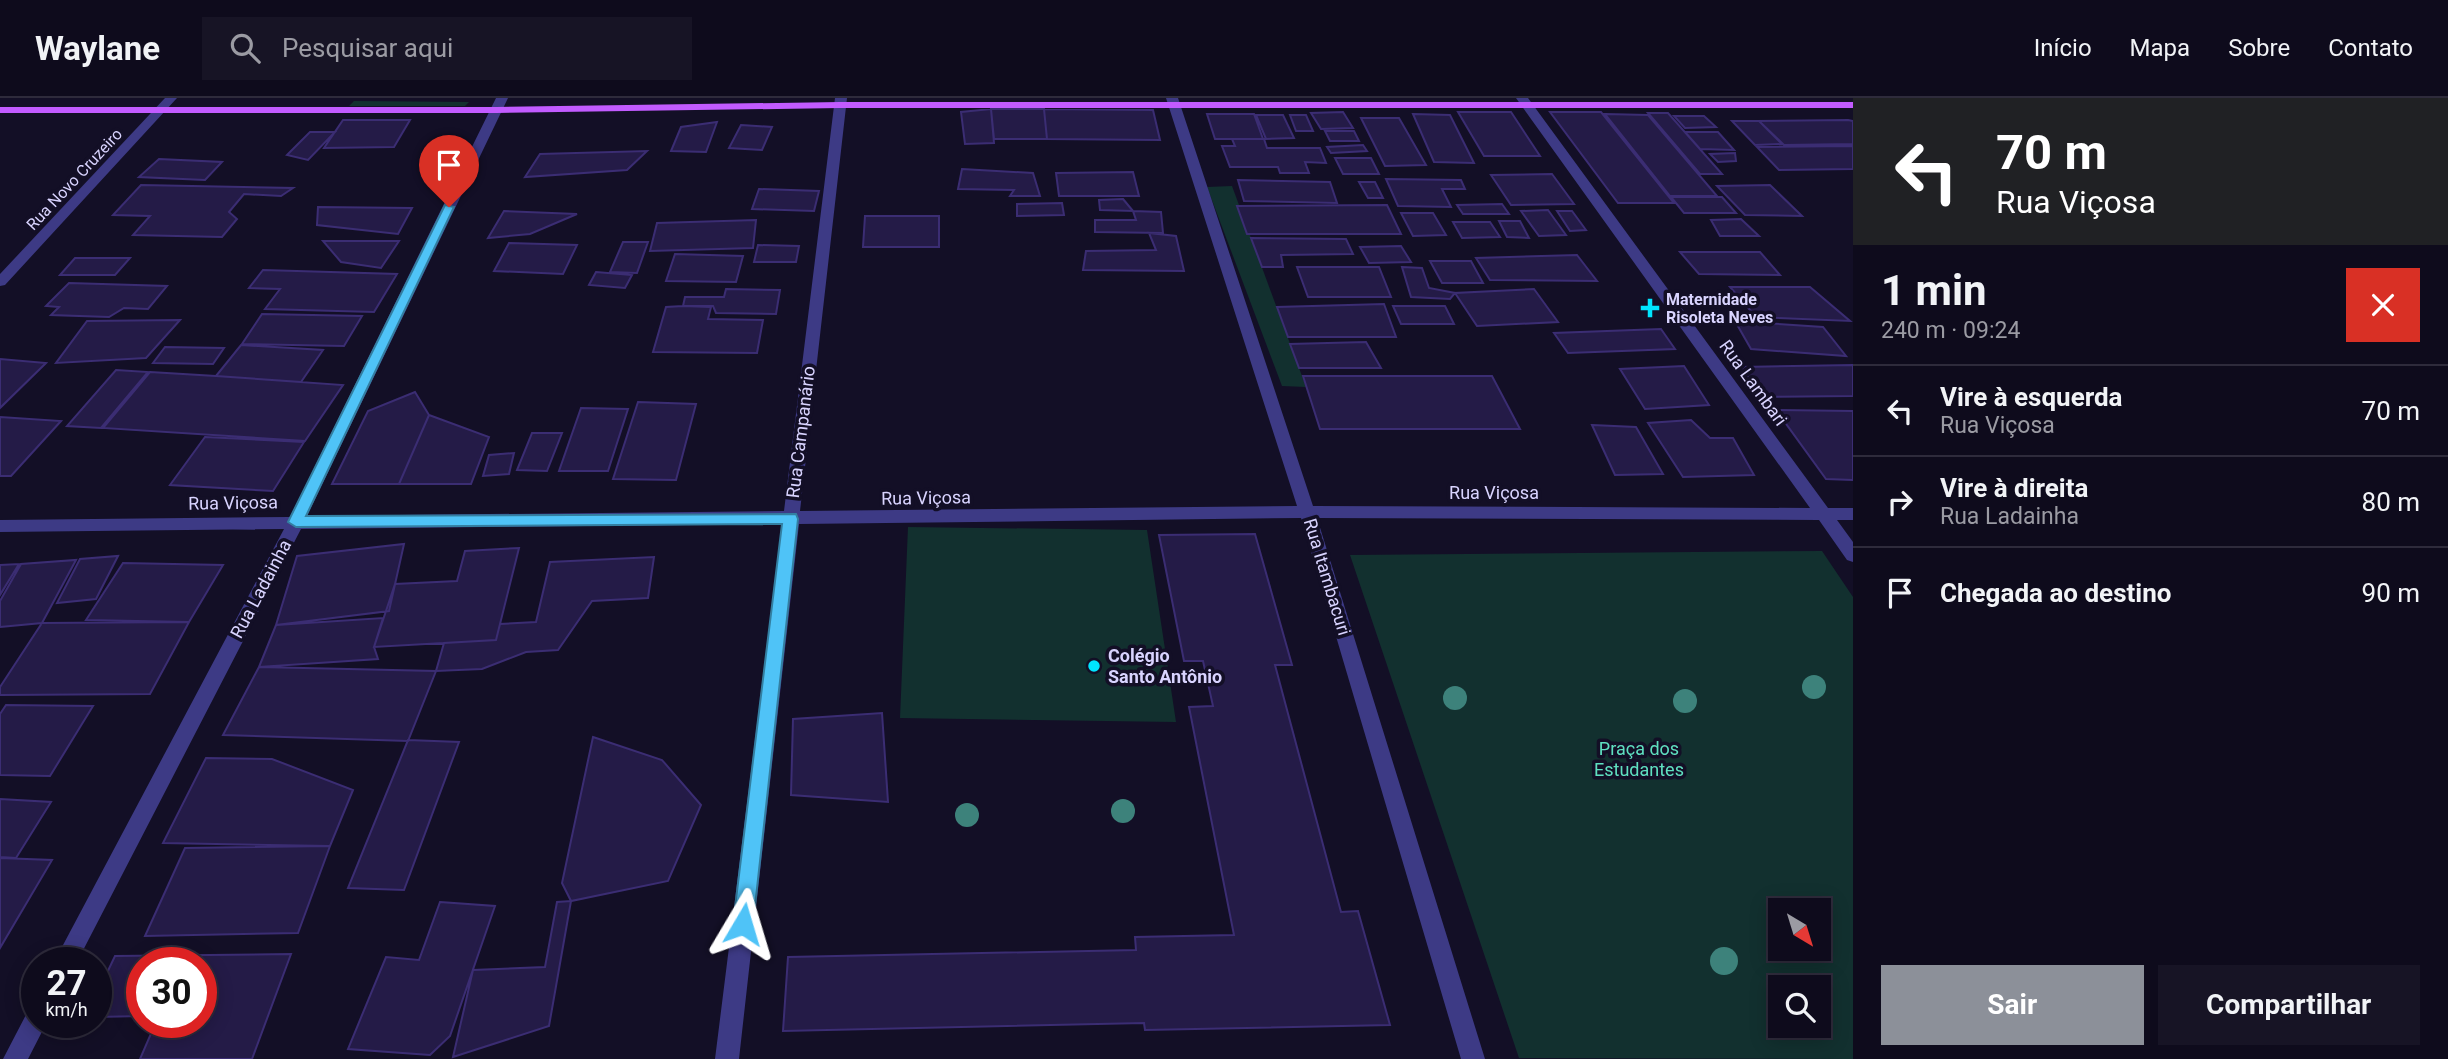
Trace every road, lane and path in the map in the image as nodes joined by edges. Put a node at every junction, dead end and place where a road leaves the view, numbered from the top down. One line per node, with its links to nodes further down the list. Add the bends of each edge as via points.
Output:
1 (171, 98): 8 (street, Rua Novo Cruzeiro)
2 (840, 102): 3 (main road); 5 (main road); 13 (street, Rua Campanário)
3 (1173, 102): 4 (main road); 10 (street, Rua Itambacuri)
4 (1525, 102): 6 (main road); 11 (street, Rua Lambari)
5 (499, 104): 8 (main road); 14 (street, Rua Ladainha)
6 (1853, 105)
7 (0, 110): 8 (main road)
8 (160, 110): 9 (street, Rua Novo Cruzeiro)
9 (0, 282)
10 (1307, 512): 11 (street, Rua Viçosa); 13 (street, Rua Viçosa); 21 (street, Rua Itambacuri)
11 (1824, 514): 12 (street, Rua Viçosa); 16 (street, Rua Lambari)
12 (1853, 514)
13 (790, 519): 14 (street, Rua Viçosa); 20 (street, Rua Campanário)
14 (296, 522): 15 (street, Rua Viçosa); 17 (street, Rua Ladainha)
15 (0, 526)
16 (1853, 555)
17 (73, 947)
18 (26, 1038): 19 (street)
19 (15, 1059)
20 (727, 1059)
21 (1472, 1059)

